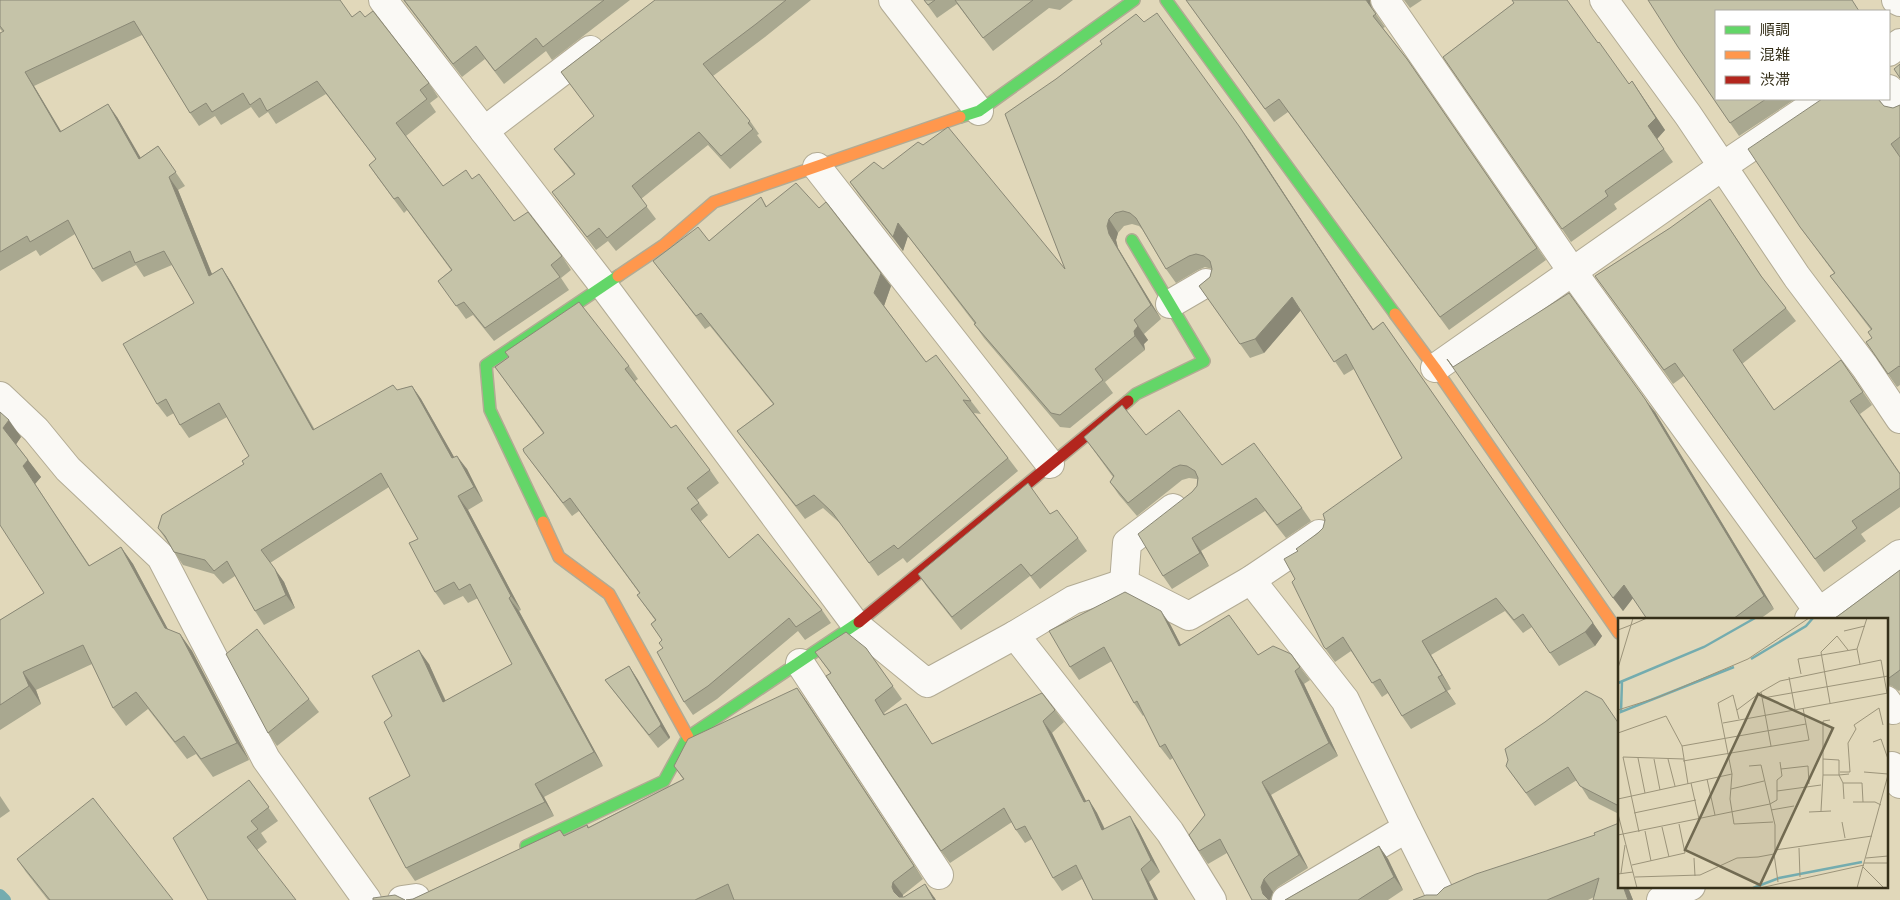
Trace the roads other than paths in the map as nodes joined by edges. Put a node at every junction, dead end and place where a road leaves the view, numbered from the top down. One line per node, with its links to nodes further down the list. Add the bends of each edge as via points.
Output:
1 (383, 0): 16 (street)
2 (893, 0): 15 (street)
3 (1134, 0): 15 (street)
4 (1166, 0): 24 (street)
5 (1385, 0): 20 (street)
6 (1604, 0): 17 (street)
7 (1896, 0): 8 (street)
8 (1900, 2)
9 (609, 36): 16 (street)
10 (1900, 43): 11 (street)
11 (1890, 51)
12 (1890, 90): 14 (street)
13 (1821, 100): 17 (street)
14 (1900, 105)
15 (979, 111): 18 (street)
16 (484, 131): 22 (street)
17 (1722, 166): 20 (street); 26 (street, via 1797,277)
18 (817, 167): 22 (street, via 714,202 664,245); 27 (street)
19 (1132, 240): 23 (street)
20 (1572, 271): 24 (street); 33 (street)
21 (1206, 283): 23 (street)
22 (602, 285): 34 (street); 38 (street, via 486,365 490,410 559,557 609,594)
23 (1170, 304): 27 (street, via 1204,361 1136,394)
24 (1435, 368): 35 (street)
25 (0, 396): 46 (street, via 36,430 68,469 161,557 266,759)
26 (1900, 419)
27 (1050, 464): 34 (street)
28 (1192, 493): 32 (street, via 1127,543)
29 (1320, 534): 31 (street)
30 (1900, 554): 33 (street)
31 (1251, 580): 32 (street, via 1189,616); 41 (street, via 1345,700)
32 (1124, 583): 36 (street, via 1073,600)
33 (1821, 614)
34 (856, 625): 36 (street, via 927,683); 37 (street)
35 (1618, 632)
36 (1016, 636): 47 (street, via 1170,832)
37 (800, 662): 38 (street); 43 (street)
38 (688, 737): 42 (street, via 664,781)
39 (1897, 779): 40 (street)
40 (1888, 792)
41 (1407, 828): 45 (street); 48 (street)
42 (513, 852)
43 (939, 875)
44 (1687, 888): 49 (street)
45 (1440, 894)
46 (367, 900)
47 (1212, 900)
48 (1286, 900)
49 (1662, 900)

